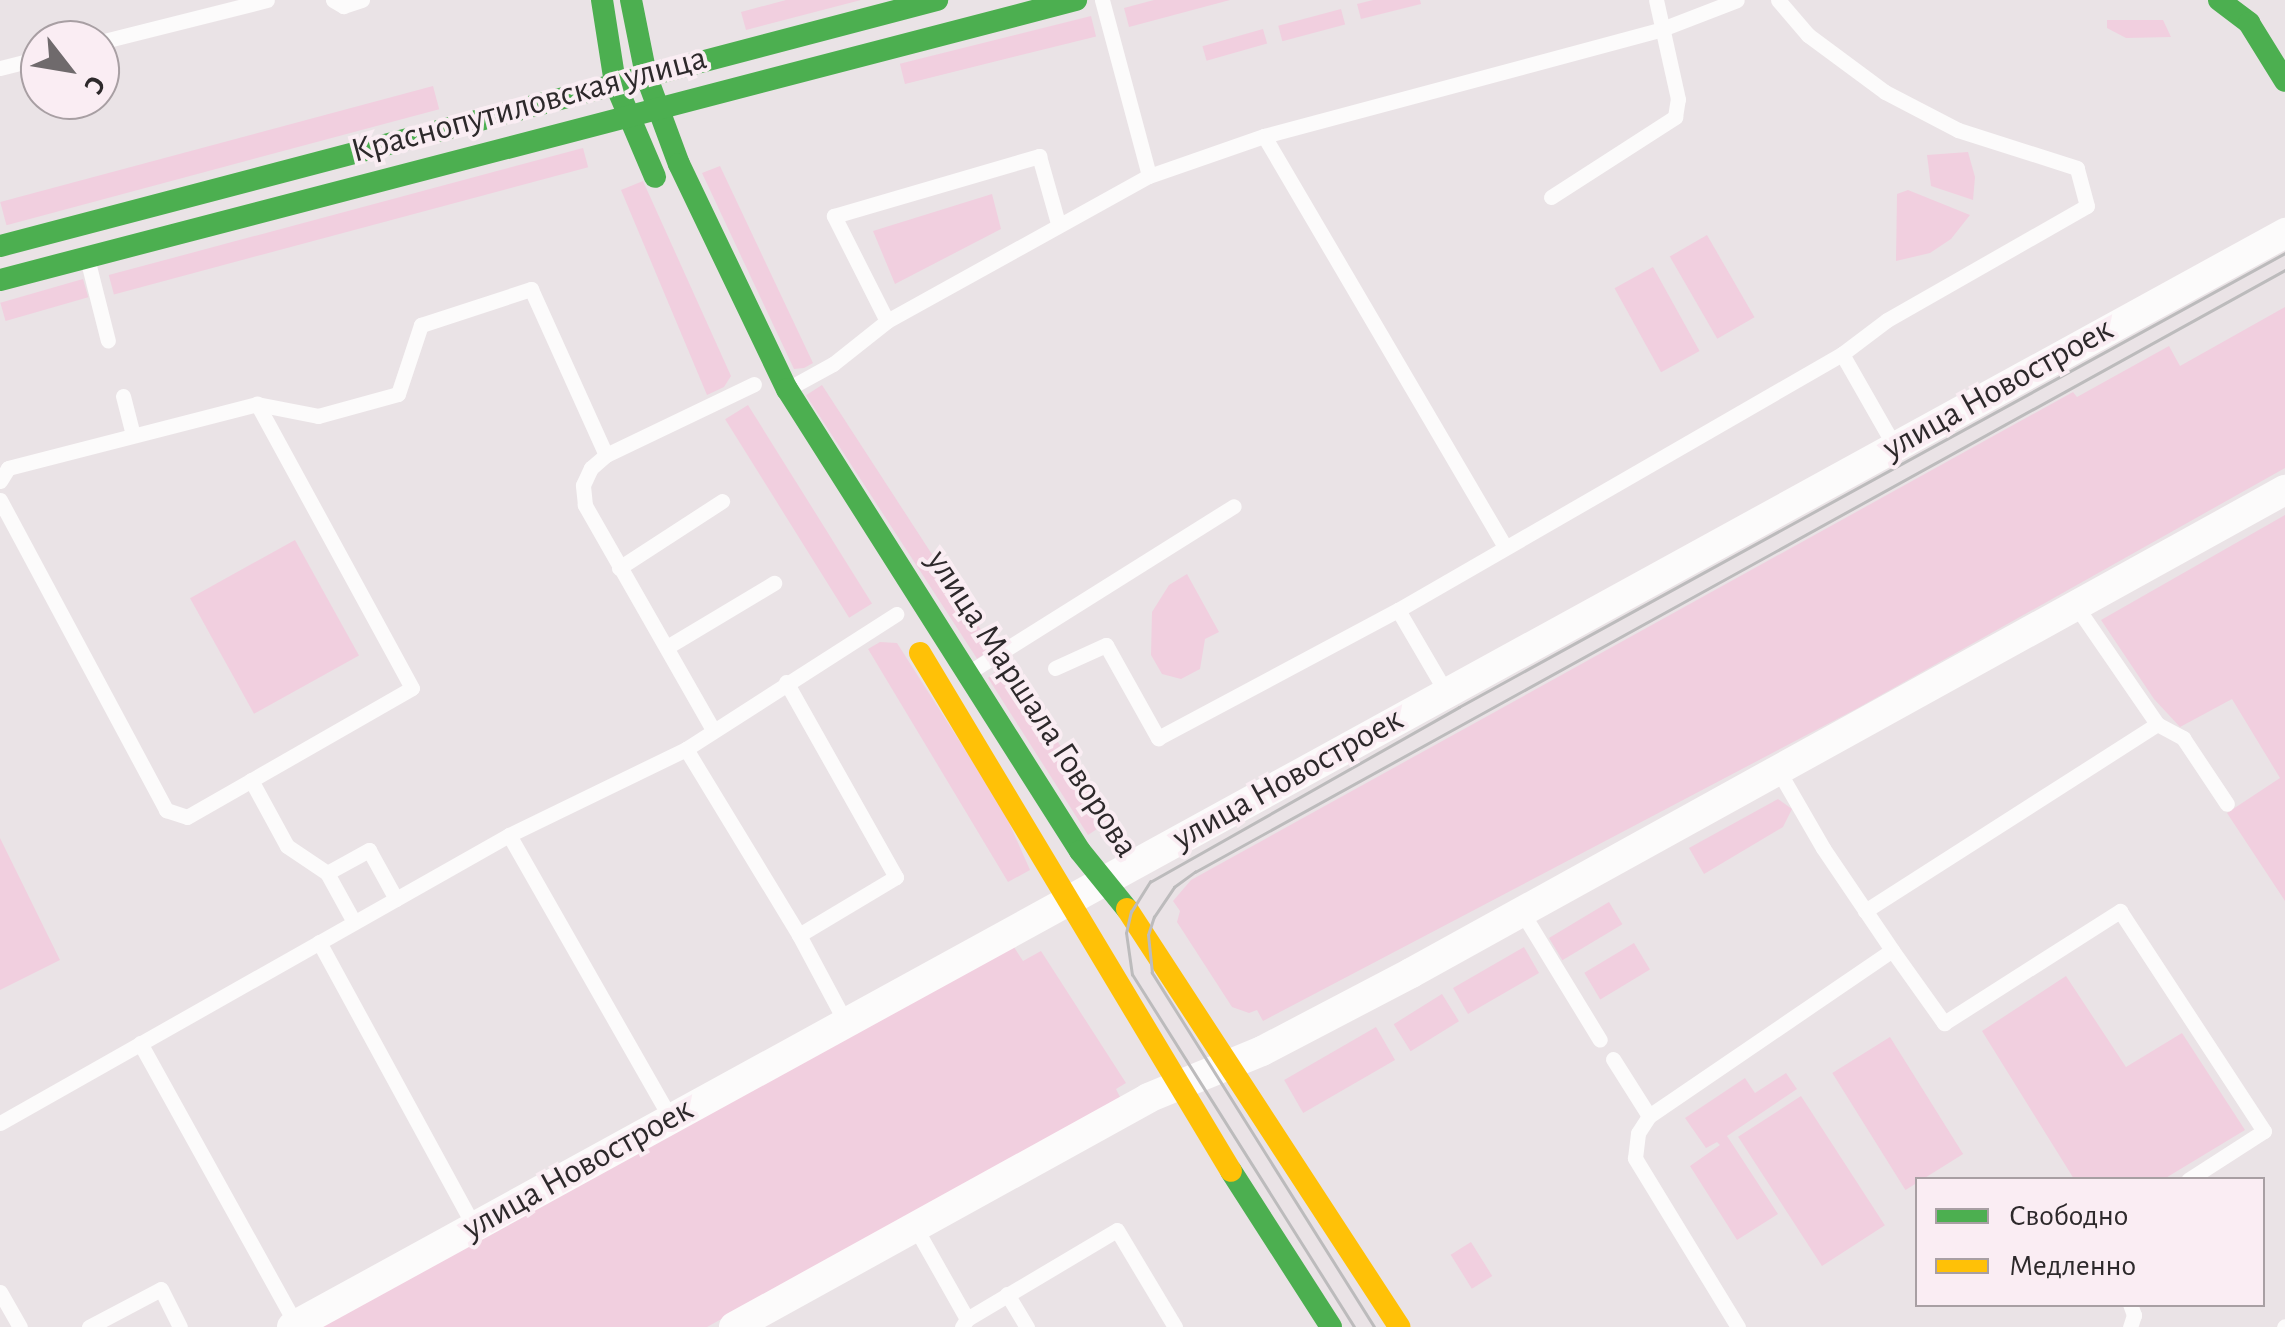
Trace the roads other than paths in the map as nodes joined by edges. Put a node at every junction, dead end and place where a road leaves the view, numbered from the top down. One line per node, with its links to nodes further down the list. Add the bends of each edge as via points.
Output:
1 (267, 0): 13 (lane)
2 (333, 0): 3 (lane, via 343,6)
3 (362, 0)
4 (602, 0): 18 (main road)
5 (631, 0): 17 (main road, улица Маршала Говорова)
6 (937, 0): 17 (main road, Краснопутиловская улица)
7 (1076, 0): 17 (main road, Краснопутиловская улица)
8 (1102, 0): 20 (lane)
9 (1656, 0): 14 (lane)
10 (1737, 0): 14 (lane)
11 (1778, 0): 31 (lane, via 1808,35 1885,92 1958,130 2077,168 2087,206 1887,320)
12 (2219, 0): 16 (main road, via 2249,23)
13 (232, 5): 15 (lane)
14 (1662, 29): 19 (lane); 21 (lane, via 1678,99 1675,117)
15 (120, 36)
16 (2285, 81)
17 (652, 92): 18 (main road, Краснопутиловская улица); 18 (main road, Краснопутиловская улица); 33 (main road, улица Маршала Говорова, via 723,262)
18 (621, 100): 22 (main road); 24 (main road, Краснопутиловская улица); 27 (main road, Краснопутиловская улица)
19 (1264, 136): 20 (lane); 45 (lane)
20 (1149, 176): 23 (lane)
21 (1551, 197)
22 (669, 207)
23 (1058, 223): 29 (lane); 29 (lane, via 1038,156 834,216)
24 (82, 224): 26 (main road, Краснопутиловская улица); 27 (lane)
25 (2285, 233): 38 (street, улица Новостроек)
26 (0, 246)
27 (87, 257): 28 (main road, Краснопутиловская улица); 30 (lane)
28 (0, 280)
29 (887, 322): 33 (lane, via 833,364)
30 (108, 341)
31 (1842, 354): 38 (lane); 45 (lane)
32 (740, 357): 34 (main road)
33 (787, 388): 53 (main road, улица Маршала Говорова)
34 (759, 392): 39 (lane)
35 (123, 396): 37 (lane)
36 (257, 404): 37 (lane); 39 (lane, via 318,416 398,394 421,325 532,290); 60 (lane, via 412,688)
37 (133, 435): 40 (lane, via 8,468)
38 (1894, 445): 55 (street, улица Новостроек)
39 (606, 456): 46 (lane, via 583,485 585,505)
40 (0, 481)
41 (2285, 490): 49 (street)
42 (0, 500): 60 (lane, via 166,810 188,816)
43 (722, 501): 46 (lane)
44 (1234, 506): 53 (lane)
45 (1504, 546): 50 (lane)
46 (619, 568): 51 (lane)
47 (774, 584): 51 (lane)
48 (891, 605): 54 (lane); 66 (main road, улица Маршала Говорова)
49 (2076, 606): 56 (lane); 59 (street)
50 (1398, 610): 52 (lane, via 1158,738 1106,645); 55 (lane)
51 (668, 647): 57 (lane)
52 (1055, 668)
53 (967, 673): 64 (main road, улица Маршала Говорова)
54 (786, 682): 57 (lane); 70 (lane, via 896,877)
55 (1446, 692): 64 (street, улица Новостроек)
56 (2157, 724): 61 (lane, via 2184,738); 68 (lane)
57 (712, 728): 58 (lane)
58 (686, 749): 62 (lane); 70 (lane)
59 (1778, 770): 67 (street); 68 (lane)
60 (251, 780): 63 (lane, via 288,846)
61 (2227, 804)
62 (509, 835): 65 (lane); 80 (lane)
63 (327, 873): 65 (lane, via 369,850); 69 (lane)
64 (1104, 880): 66 (street, улица Новостроек); 77 (main road, улица Маршала Говорова)
65 (396, 899): 69 (lane)
66 (1068, 899): 73 (street, улица Новостроек); 78 (main road, улица Маршала Говорова)
67 (1520, 909): 74 (lane); 77 (street)
68 (1865, 911): 72 (lane)
69 (354, 922): 71 (lane)
70 (799, 935): 73 (lane)
71 (319, 942): 75 (lane); 83 (lane)
72 (1892, 950): 79 (lane); 82 (lane, via 1944,1023 2120,911 2264,1131)
73 (845, 1021): 80 (street, улица Новостроек)
74 (1600, 1040)
75 (140, 1043): 81 (lane); 88 (lane)
76 (1613, 1059): 79 (lane)
77 (1234, 1064): 78 (street); 96 (main road, улица Маршала Говорова)
78 (1176, 1085): 84 (street); 95 (main road, улица Маршала Говорова)
79 (1649, 1116): 97 (lane, via 1638,1133 1635,1158)
80 (670, 1118): 83 (street, улица Новостроек)
81 (0, 1123)
82 (2193, 1177)
83 (474, 1226): 88 (street, улица Новостроек)
84 (915, 1227): 87 (lane); 92 (street)
85 (0, 1292): 89 (lane)
86 (1007, 1294): 87 (lane); 93 (lane); 94 (lane, via 1117,1230)
87 (964, 1323)
88 (294, 1326)
89 (20, 1327)
90 (89, 1327): 91 (lane, via 161,1289)
91 (180, 1327)
92 (734, 1327)
93 (1027, 1327)
94 (1175, 1327)
95 (1332, 1327)
96 (1399, 1327)
97 (1738, 1327)

